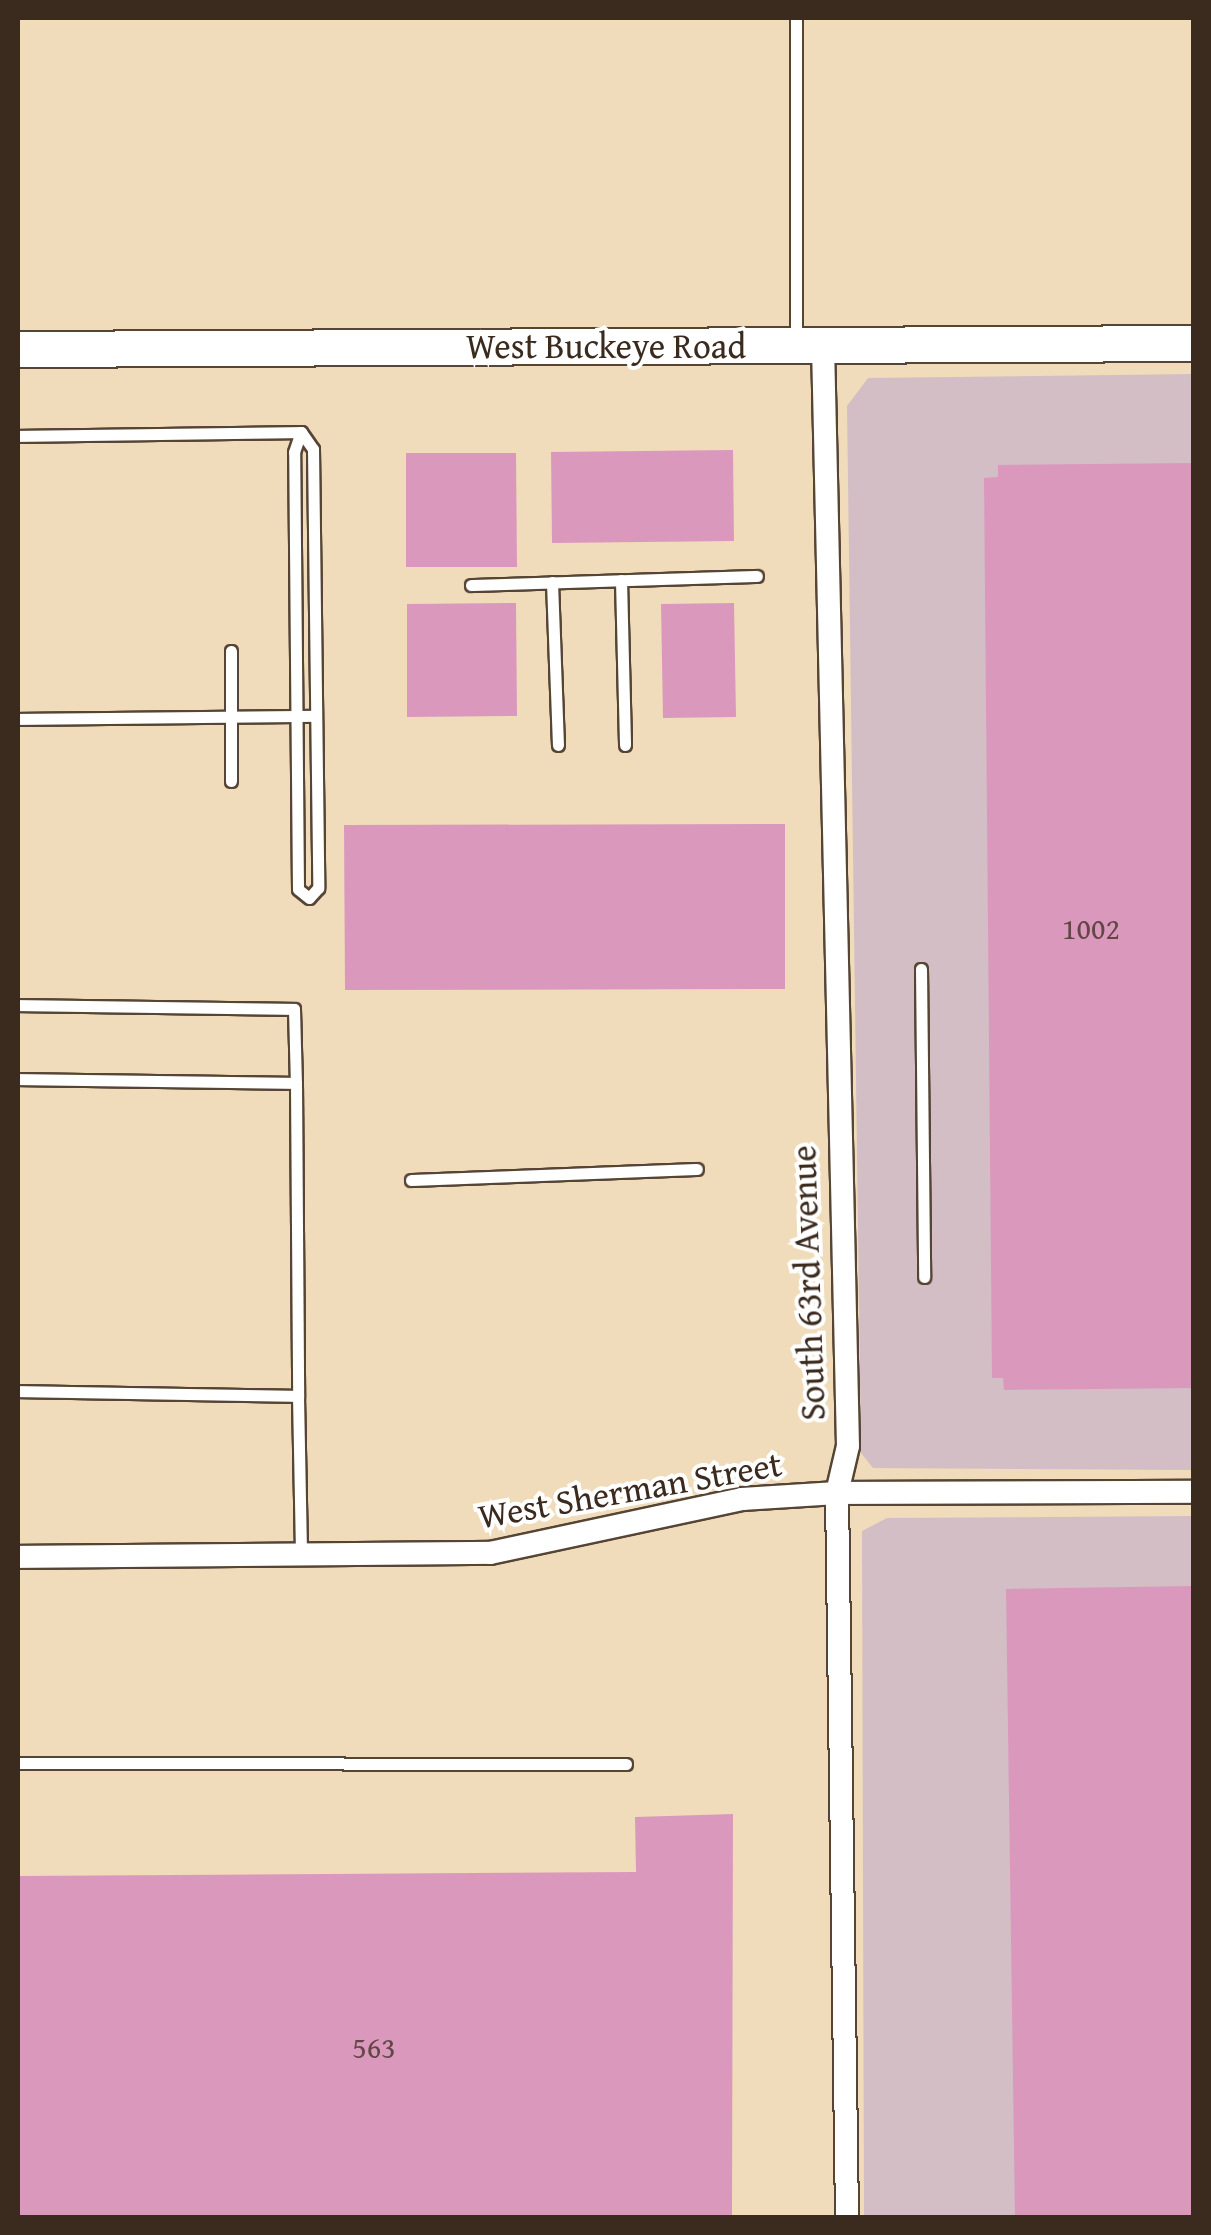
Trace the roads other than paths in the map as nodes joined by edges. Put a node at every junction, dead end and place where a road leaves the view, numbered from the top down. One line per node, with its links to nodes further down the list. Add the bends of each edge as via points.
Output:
1 (796, 18): 3 (lane)
2 (1194, 342): 3 (main road, West Buckeye Road)
3 (809, 345): 4 (main road, West Buckeye Road); 29 (street, South 63rd Avenue, via 848,1446)
4 (18, 349)
5 (301, 432): 6 (lane); 12 (lane, via 294,452); 13 (lane, via 313,449)
6 (18, 436)
7 (757, 576): 8 (lane)
8 (622, 580): 9 (lane); 17 (lane)
9 (552, 582): 10 (lane); 16 (lane)
10 (471, 584)
11 (230, 650): 14 (lane)
12 (296, 716): 13 (lane); 13 (lane, via 298,889 309,898 318,888); 14 (lane)
13 (316, 716)
14 (231, 717): 15 (lane); 18 (lane)
15 (18, 719)
16 (558, 745)
17 (625, 745)
18 (231, 781)
19 (921, 969): 25 (lane)
20 (18, 1006): 22 (lane, via 294,1009)
21 (18, 1079): 22 (lane)
22 (296, 1083): 27 (lane)
23 (697, 1169): 24 (lane)
24 (411, 1180)
25 (924, 1277)
26 (18, 1391): 27 (lane)
27 (298, 1396): 30 (lane)
28 (1194, 1492): 29 (street, West Sherman Street)
29 (838, 1493): 30 (street, West Sherman Street, via 707,1506 490,1553); 34 (street, South 63rd Avenue)
30 (301, 1555): 31 (street, West Sherman Street)
31 (18, 1557)
32 (18, 1764): 33 (lane)
33 (626, 1764)
34 (847, 2218)

